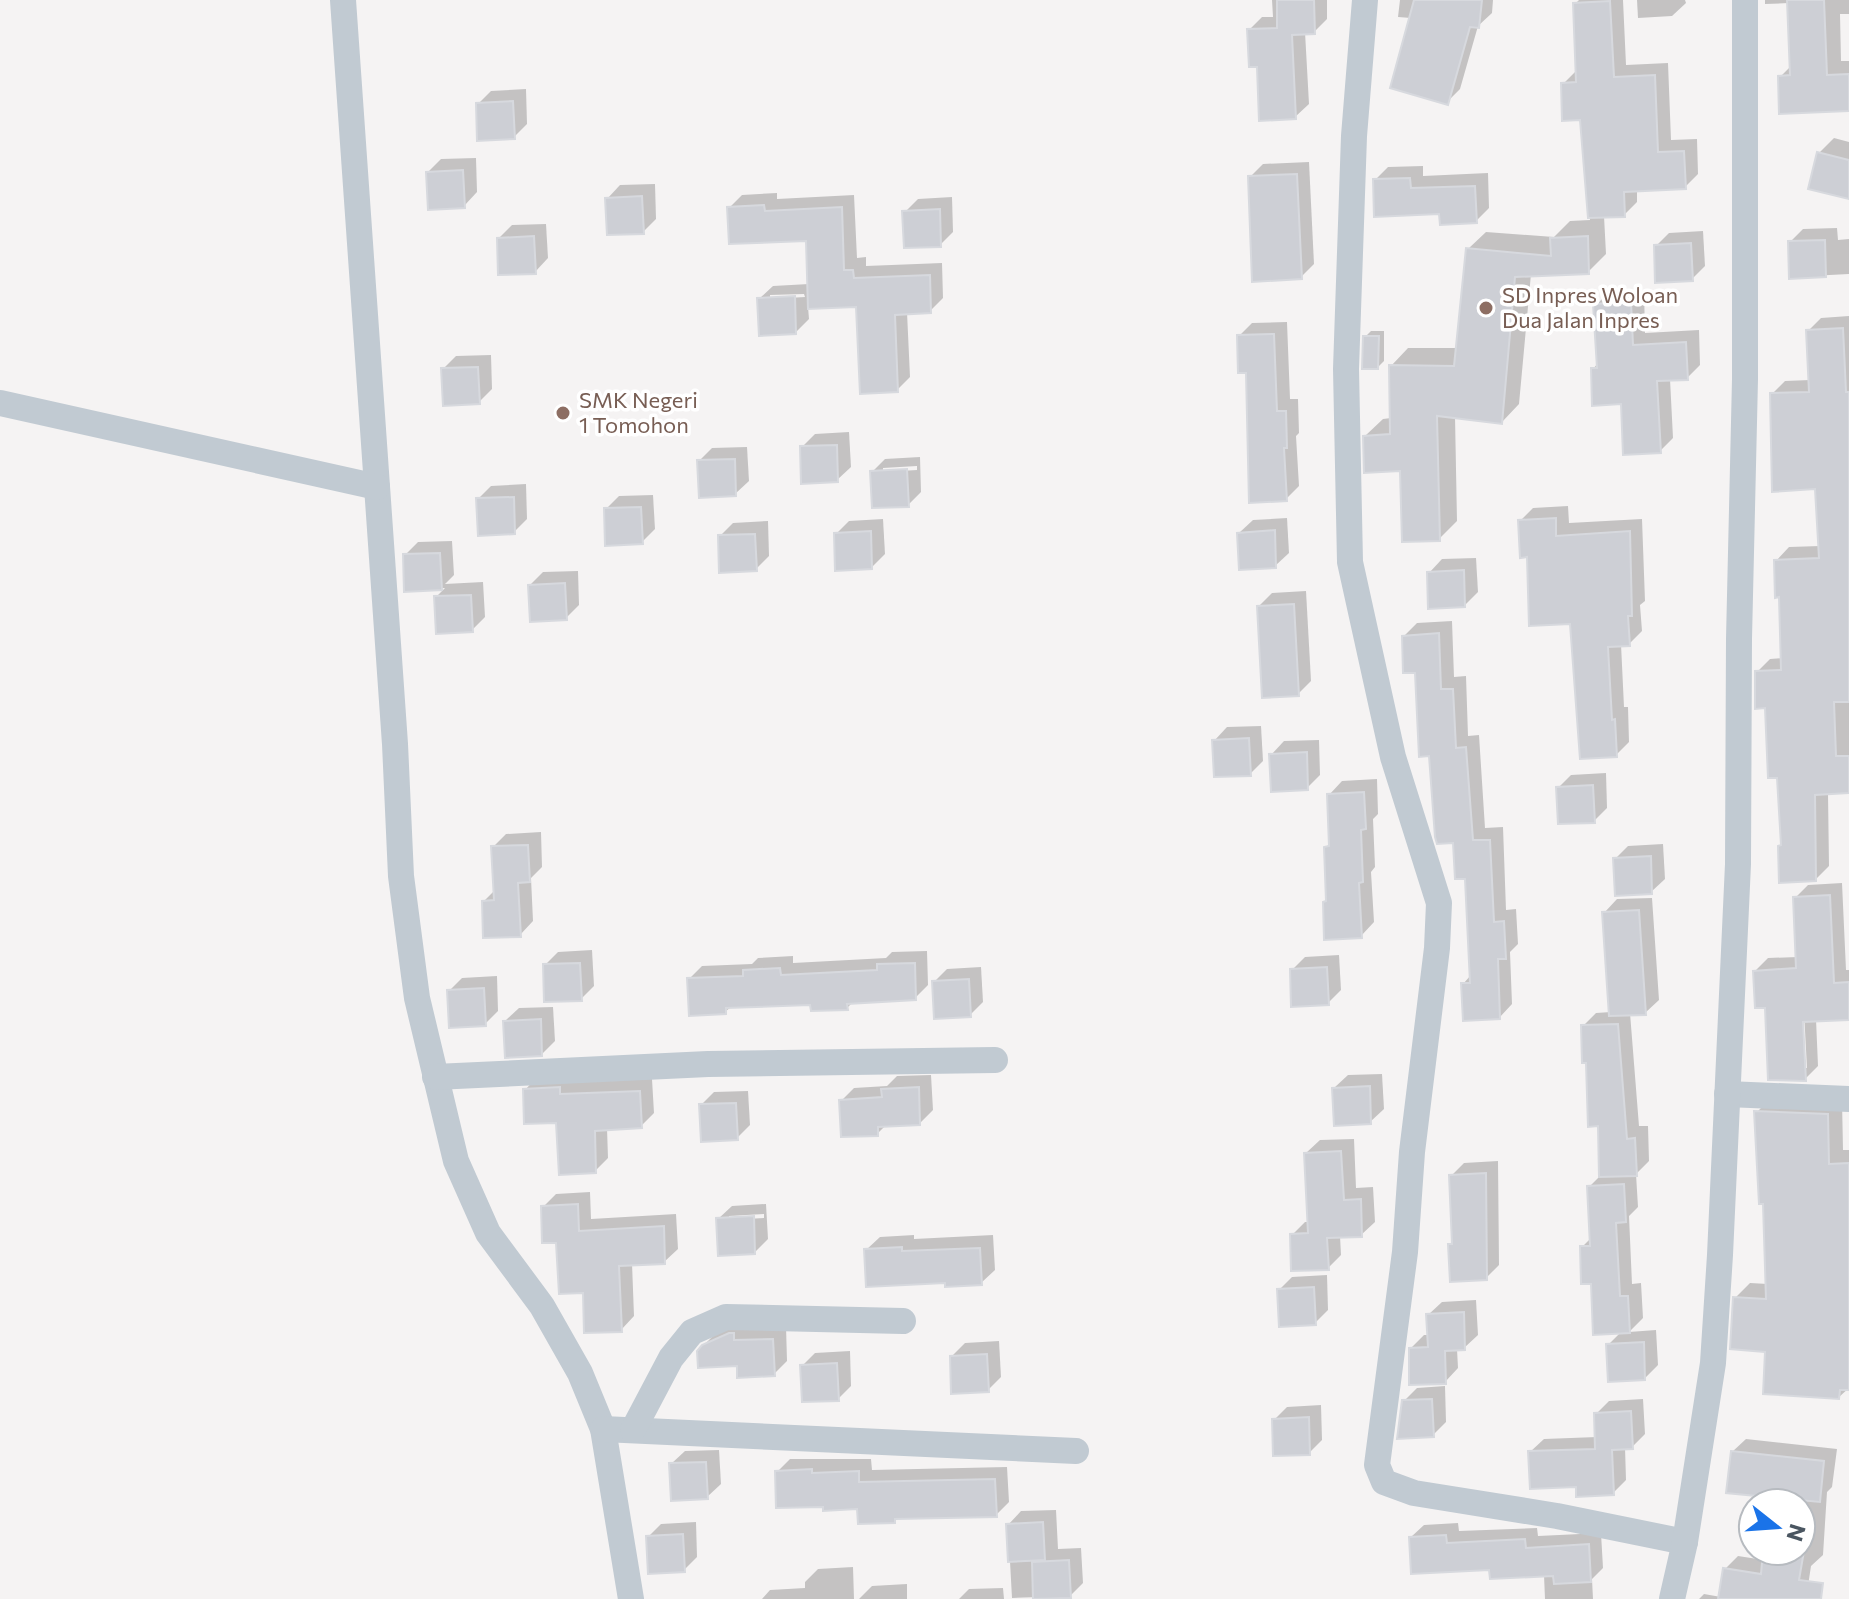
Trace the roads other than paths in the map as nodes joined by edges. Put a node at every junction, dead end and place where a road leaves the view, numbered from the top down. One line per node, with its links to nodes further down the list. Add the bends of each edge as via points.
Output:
1 (343, 0): 5 (street)
2 (1365, 0): 14 (street, via 1346,369 1350,562 1393,757 1439,903 1405,1252 1377,1465 1384,1482 1414,1493)
3 (1745, 0): 8 (street, via 1738,864)
4 (0, 403): 5 (street)
5 (377, 487): 7 (street, via 401,876 417,998)
6 (995, 1060): 7 (street, via 708,1064)
7 (435, 1077): 11 (street, via 456,1161 488,1233 542,1306 580,1373)
8 (1727, 1094): 9 (street); 14 (street, via 1713,1363)
9 (1849, 1099)
10 (903, 1321): 12 (street, via 726,1317 692,1332 671,1358)
11 (603, 1429): 12 (street); 15 (street)
12 (633, 1430): 13 (street)
13 (1076, 1451)
14 (1685, 1542): 16 (street)
15 (631, 1599)
16 (1672, 1599)

